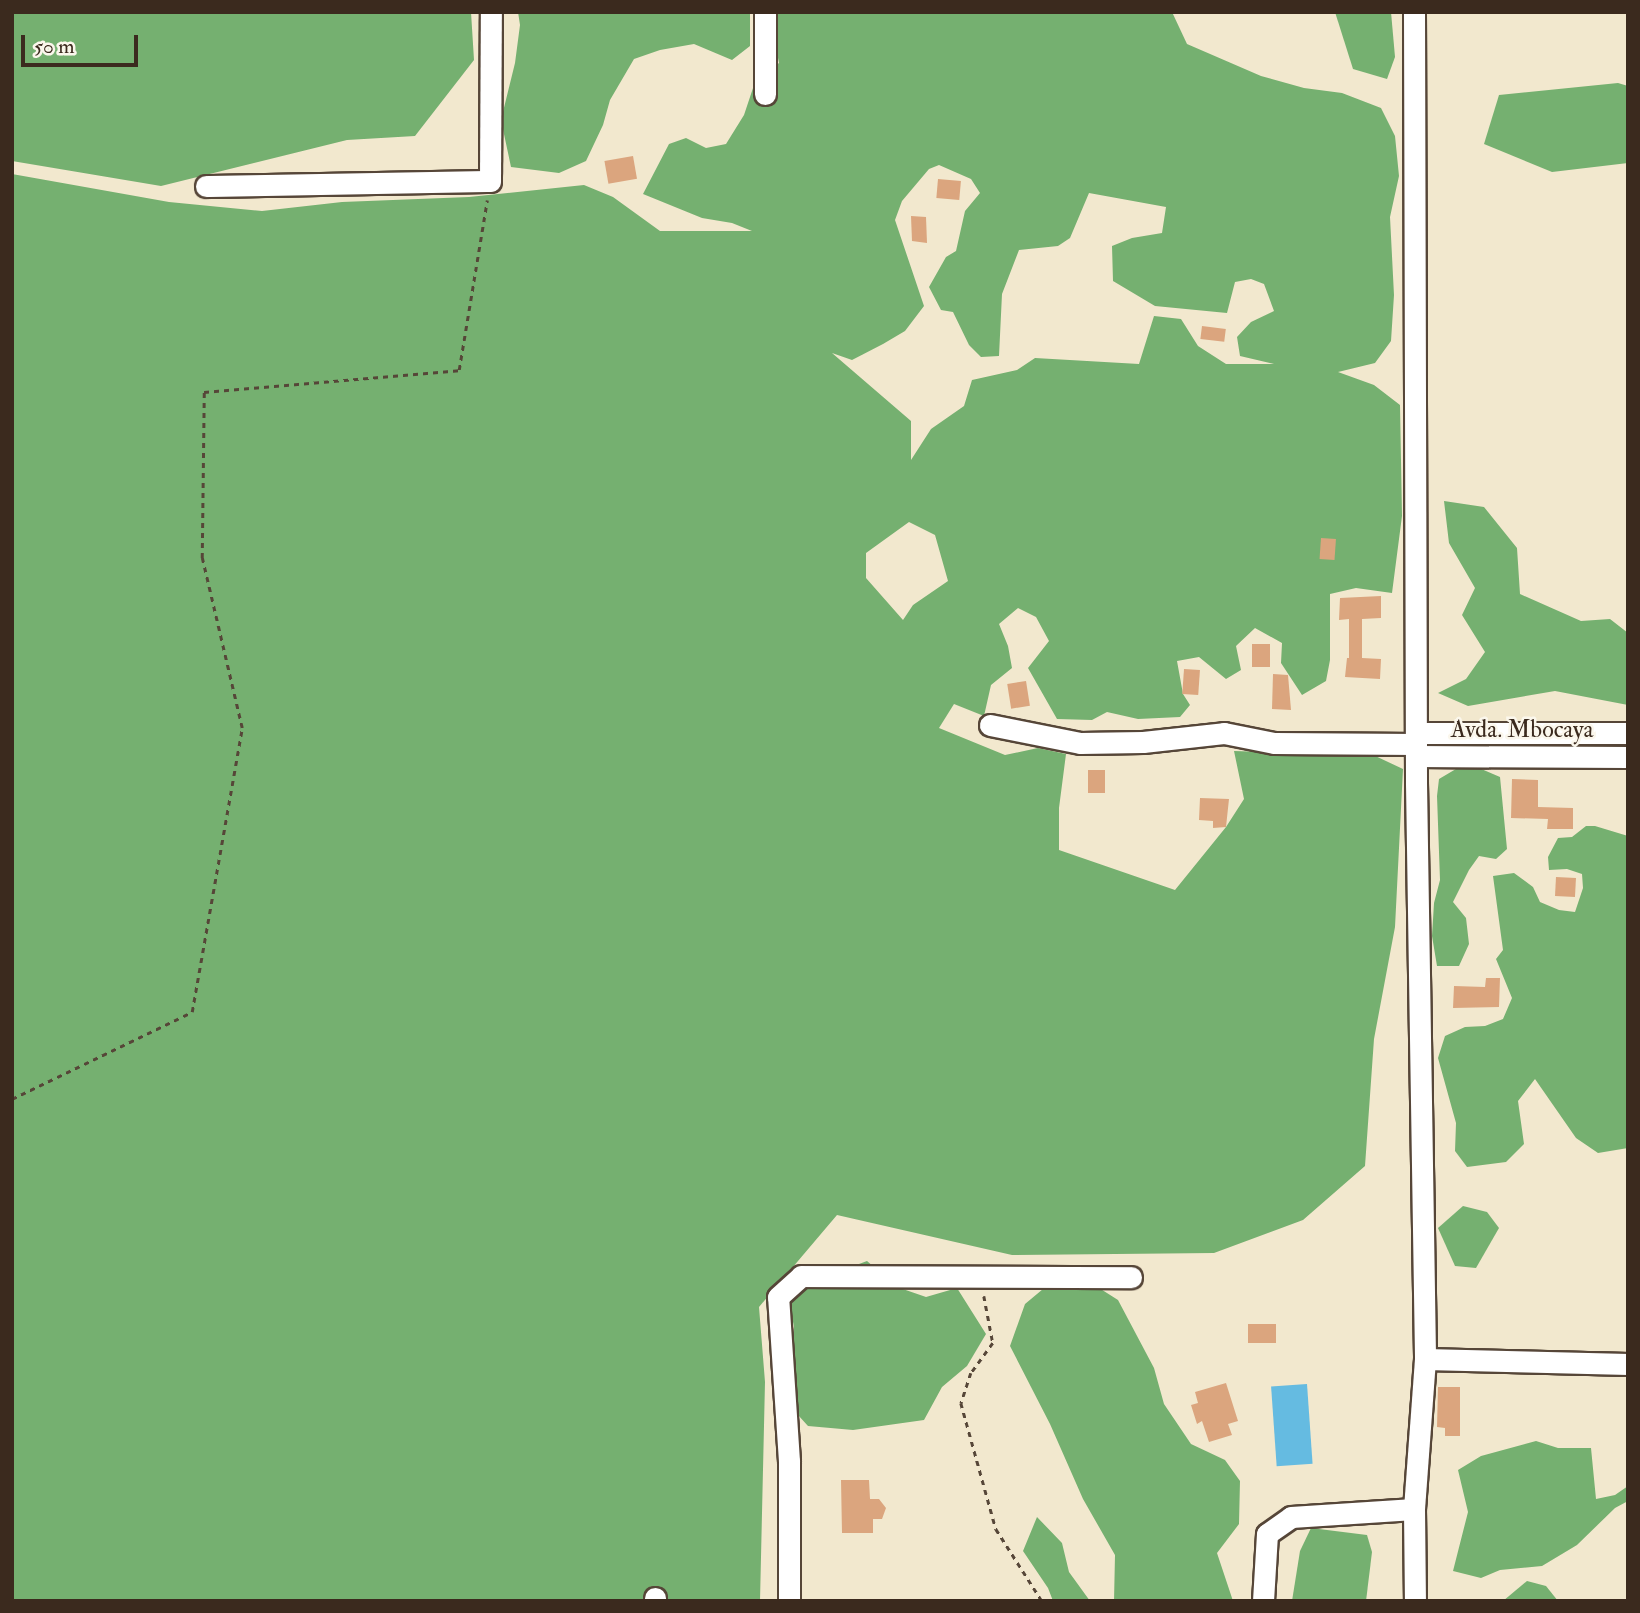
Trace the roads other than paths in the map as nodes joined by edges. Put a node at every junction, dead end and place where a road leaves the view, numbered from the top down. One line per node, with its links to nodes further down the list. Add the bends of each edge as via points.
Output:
1 (491, 12): 5 (street, via 490,181)
2 (765, 12): 4 (street)
3 (1414, 12): 8 (street)
4 (765, 94)
5 (206, 186)
6 (990, 725): 8 (street, via 1080,743 1224,733 1274,743)
7 (1628, 733): 8 (street)
8 (1417, 744): 9 (street, Avda. Mbocaya); 11 (street)
9 (1628, 757)
10 (1131, 1276): 14 (street, via 801,1276 778,1297 789,1461)
11 (1425, 1359): 12 (street); 13 (street)
12 (1628, 1364)
13 (1414, 1509): 15 (street, via 1291,1517 1267,1534); 16 (street)
14 (789, 1601)
15 (1263, 1601)
16 (1415, 1601)

